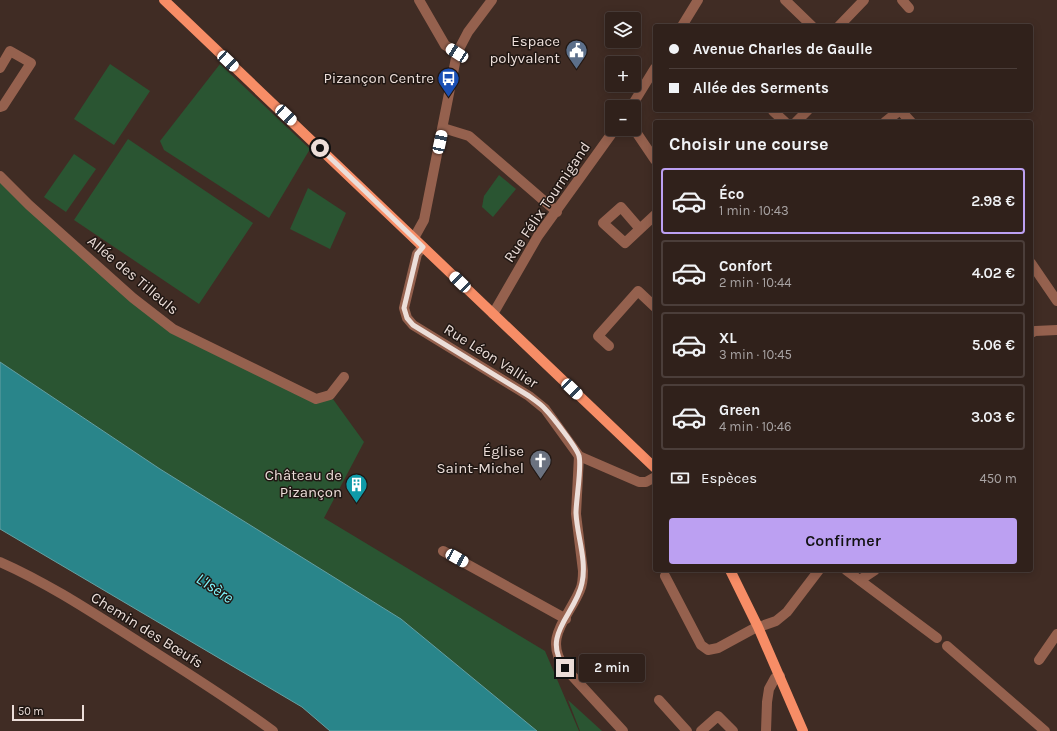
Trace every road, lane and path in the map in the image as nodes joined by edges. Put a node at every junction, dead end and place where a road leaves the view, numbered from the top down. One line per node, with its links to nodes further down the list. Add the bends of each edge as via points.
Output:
1 (164, 0): 33 (main road)
2 (419, 0): 12 (street, via 445,45)
3 (492, 0): 12 (street, via 468,32)
4 (698, 0): 9 (street)
5 (785, 0): 10 (street)
6 (864, 0): 11 (street)
7 (902, 0): 8 (street)
8 (910, 8)
9 (683, 24)
10 (810, 24)
11 (841, 24)
12 (457, 53): 25 (street)
13 (0, 68): 16 (street, via 10,51 31,63 4,106)
14 (653, 71): 15 (street)
15 (635, 100)
16 (0, 107)
17 (773, 112): 21 (street)
18 (806, 112): 22 (street)
19 (898, 112): 23 (street)
20 (902, 112): 24 (street)
21 (783, 120)
22 (798, 120)
23 (888, 120)
24 (909, 120)
25 (443, 128): 30 (street, via 469,136); 33 (street, via 424,220)
26 (611, 136): 30 (street, Rue Félix Tournigand)
27 (639, 136): 28 (street)
28 (653, 157)
29 (0, 176): 42 (street, Allée des Tilleuls, via 133,298 173,329 316,399 330,395)
30 (556, 212): 38 (street, Rue Félix Tournigand, via 538,236)
31 (653, 217): 32 (street)
32 (640, 229)
33 (414, 238): 34 (main road)
34 (423, 247): 38 (main road); 43 (street, Rue Léon Vallier, via 417,254 404,308 407,318 413,325 529,396 545,409)
35 (1033, 266): 36 (street)
36 (1057, 301)
37 (653, 305): 41 (street, via 638,291 598,336)
38 (493, 314): 44 (main road)
39 (1057, 330): 40 (street)
40 (1033, 333)
41 (609, 346)
42 (344, 377)
43 (579, 456): 45 (street, via 639,482); 54 (street, via 576,514 583,576 580,590)
44 (653, 466)
45 (653, 478)
46 (443, 550): 54 (street)
47 (0, 562): 62 (street, Chemin des Bœufs, via 90,611 237,704)
48 (731, 572): 55 (main road)
49 (817, 572): 55 (street, via 787,612 776,620)
50 (849, 572): 53 (street)
51 (871, 572): 53 (street)
52 (666, 576): 55 (street, via 701,645 708,650 718,648)
53 (860, 580): 57 (street)
54 (566, 618): 63 (street, via 559,628 556,647 558,659)
55 (758, 627): 60 (main road)
56 (1057, 634): 59 (street)
57 (937, 638)
58 (948, 646): 69 (street)
59 (1039, 660)
60 (780, 676): 67 (street, via 775,678 769,689); 68 (main road)
61 (659, 700): 64 (street)
62 (273, 731)
63 (623, 731)
64 (687, 731)
65 (701, 731): 66 (street, via 718,716)
66 (733, 731)
67 (766, 731)
68 (803, 731)
69 (1045, 731)

